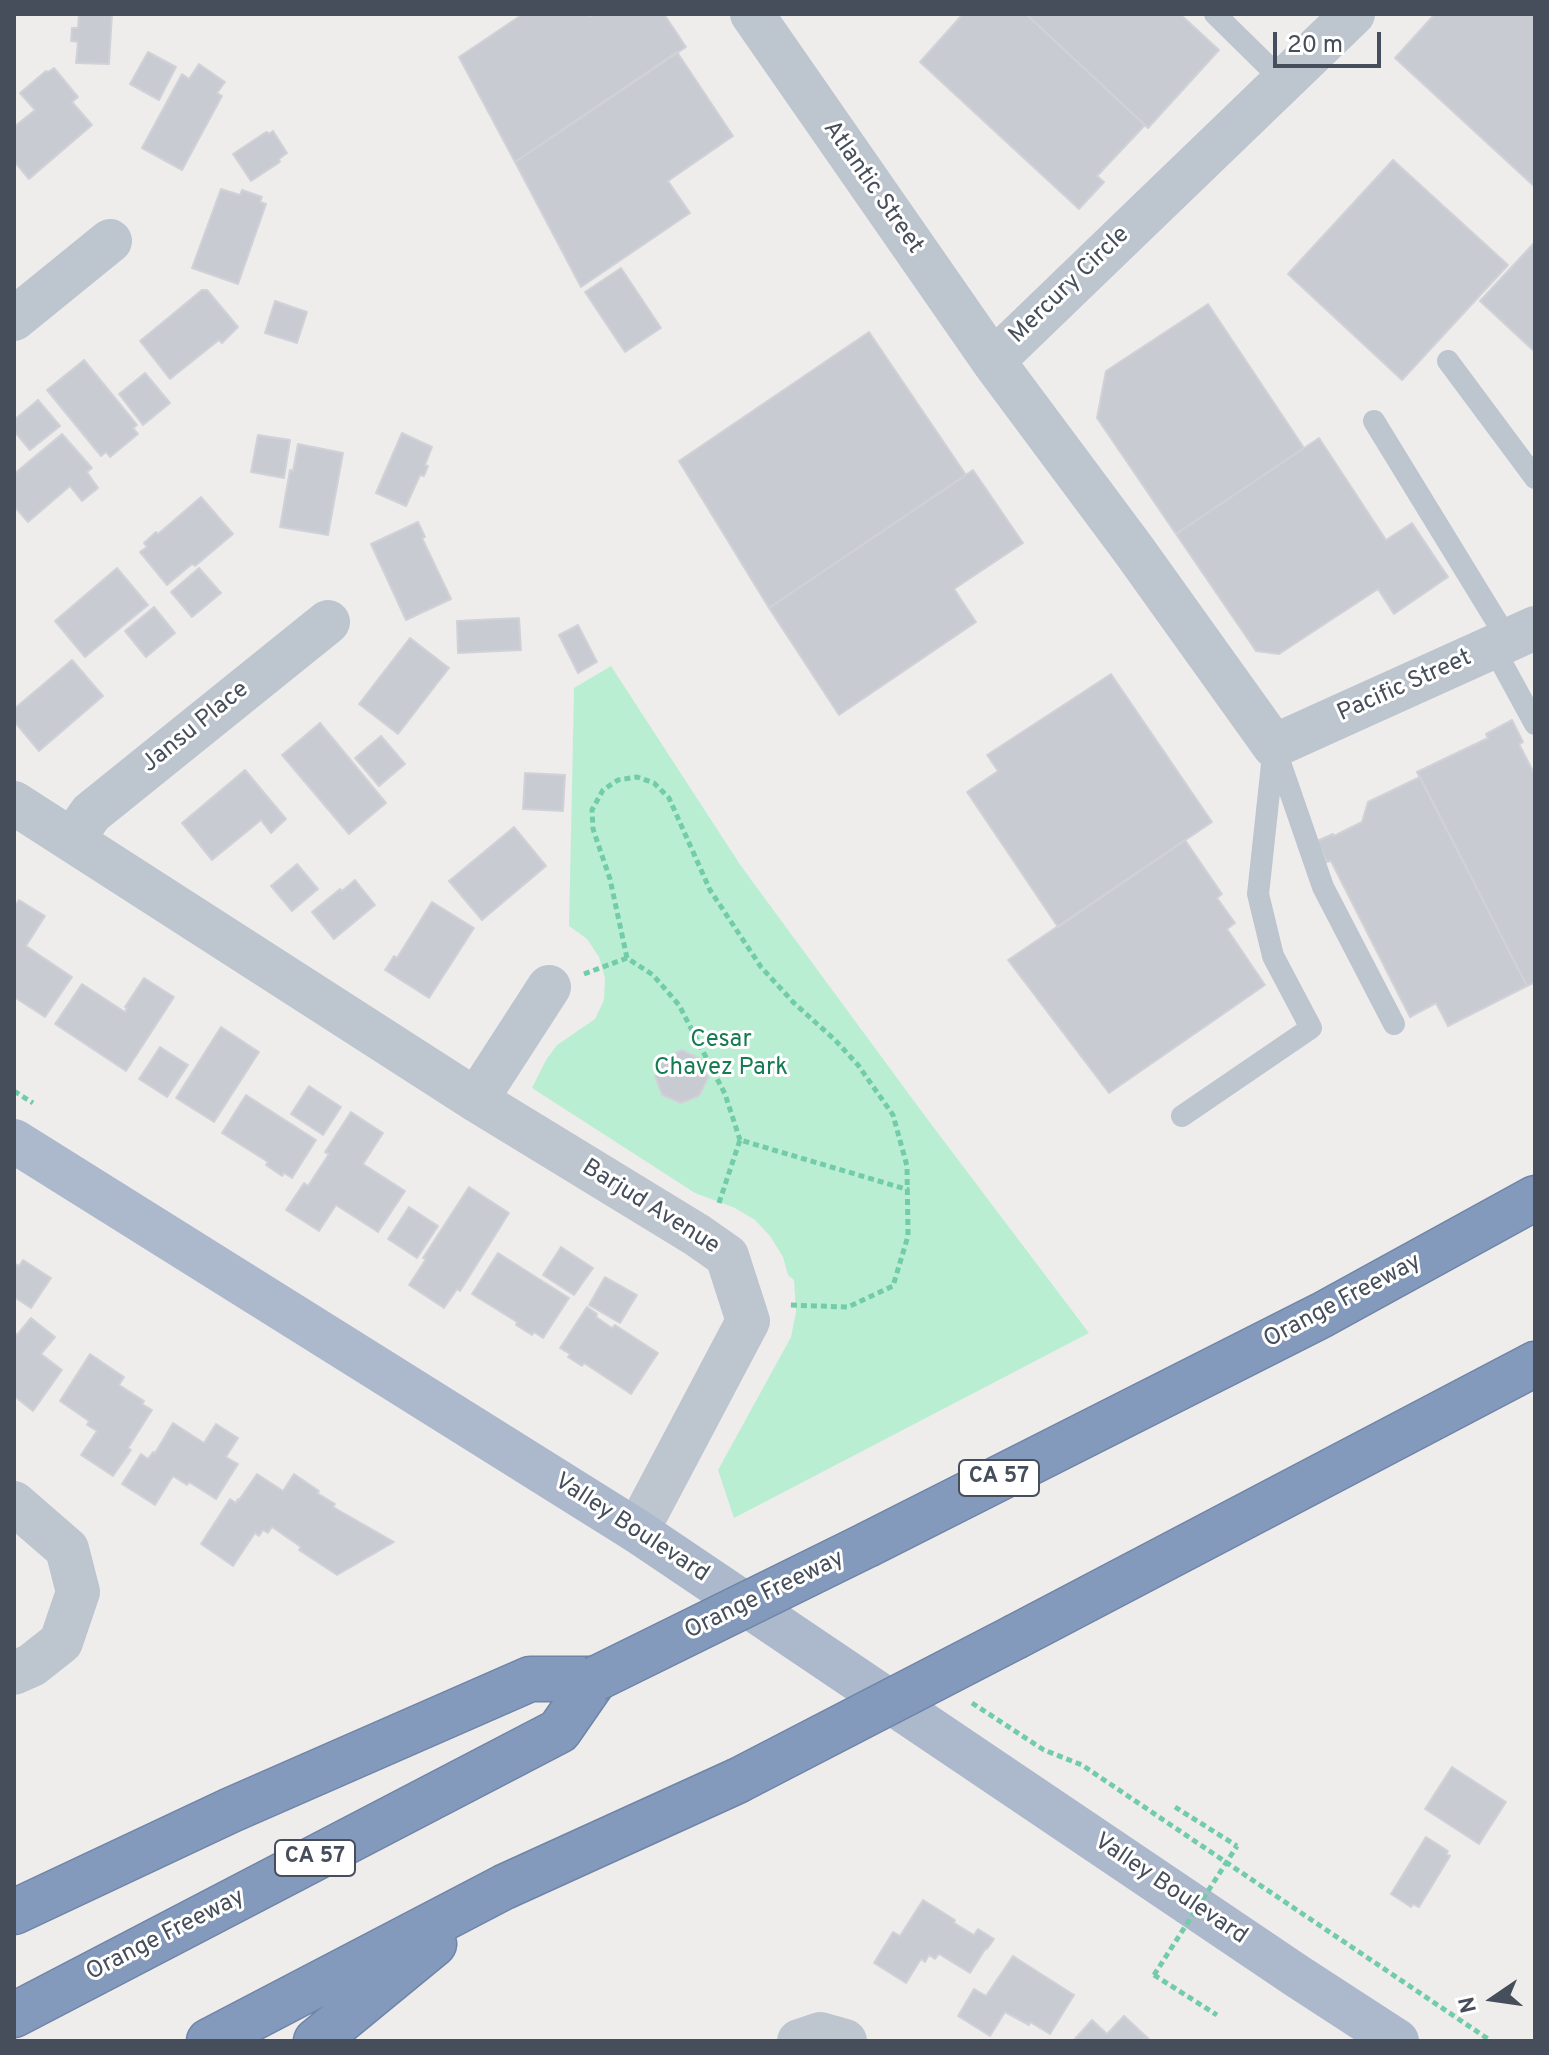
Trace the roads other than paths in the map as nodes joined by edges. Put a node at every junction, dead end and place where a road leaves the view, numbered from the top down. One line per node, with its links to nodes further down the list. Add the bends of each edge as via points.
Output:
1 (752, 14): 7 (street, Atlantic Street)
2 (1215, 14): 4 (lane)
3 (1353, 14): 4 (street, Mercury Circle)
4 (1283, 81): 7 (street, Mercury Circle)
5 (110, 241): 6 (street)
6 (14, 319)
7 (993, 361): 14 (street, Mercury Circle)
8 (1448, 361): 10 (lane)
9 (1374, 421): 12 (lane)
10 (1535, 478)
11 (328, 622): 16 (street, Jansu Place, via 91,813)
12 (1512, 638): 13 (lane); 14 (street, Pacific Street)
13 (1535, 724)
14 (1274, 746): 18 (lane, via 1323,887); 20 (lane, via 1258,894 1273,956 1311,1028)
15 (14, 803): 16 (street, Barjud Avenue)
16 (72, 840): 19 (street, Barjud Avenue)
17 (549, 987): 19 (street)
18 (1394, 1024)
19 (476, 1100): 25 (street, Barjud Avenue, via 727,1256 748,1321)
20 (1182, 1116)
21 (14, 1141): 25 (main road, Valley Boulevard)
22 (1535, 1198): 27 (highway, Orange Freeway / CA 57, bridge, via 1322,1315)
23 (1535, 1364): 28 (highway, bridge, via 737,1781)
24 (14, 1503): 26 (street, via 67,1549 78,1592 61,1642)
25 (637, 1531): 33 (main road, Valley Boulevard)
26 (14, 1673)
27 (595, 1679): 29 (highway, via 530,1679); 30 (highway, Orange Freeway / CA 57, via 559,1731)
28 (504, 1887): 31 (highway); 32 (highway)
29 (14, 1912)
30 (14, 2015)
31 (209, 2041)
32 (316, 2041)
33 (1397, 2041)

